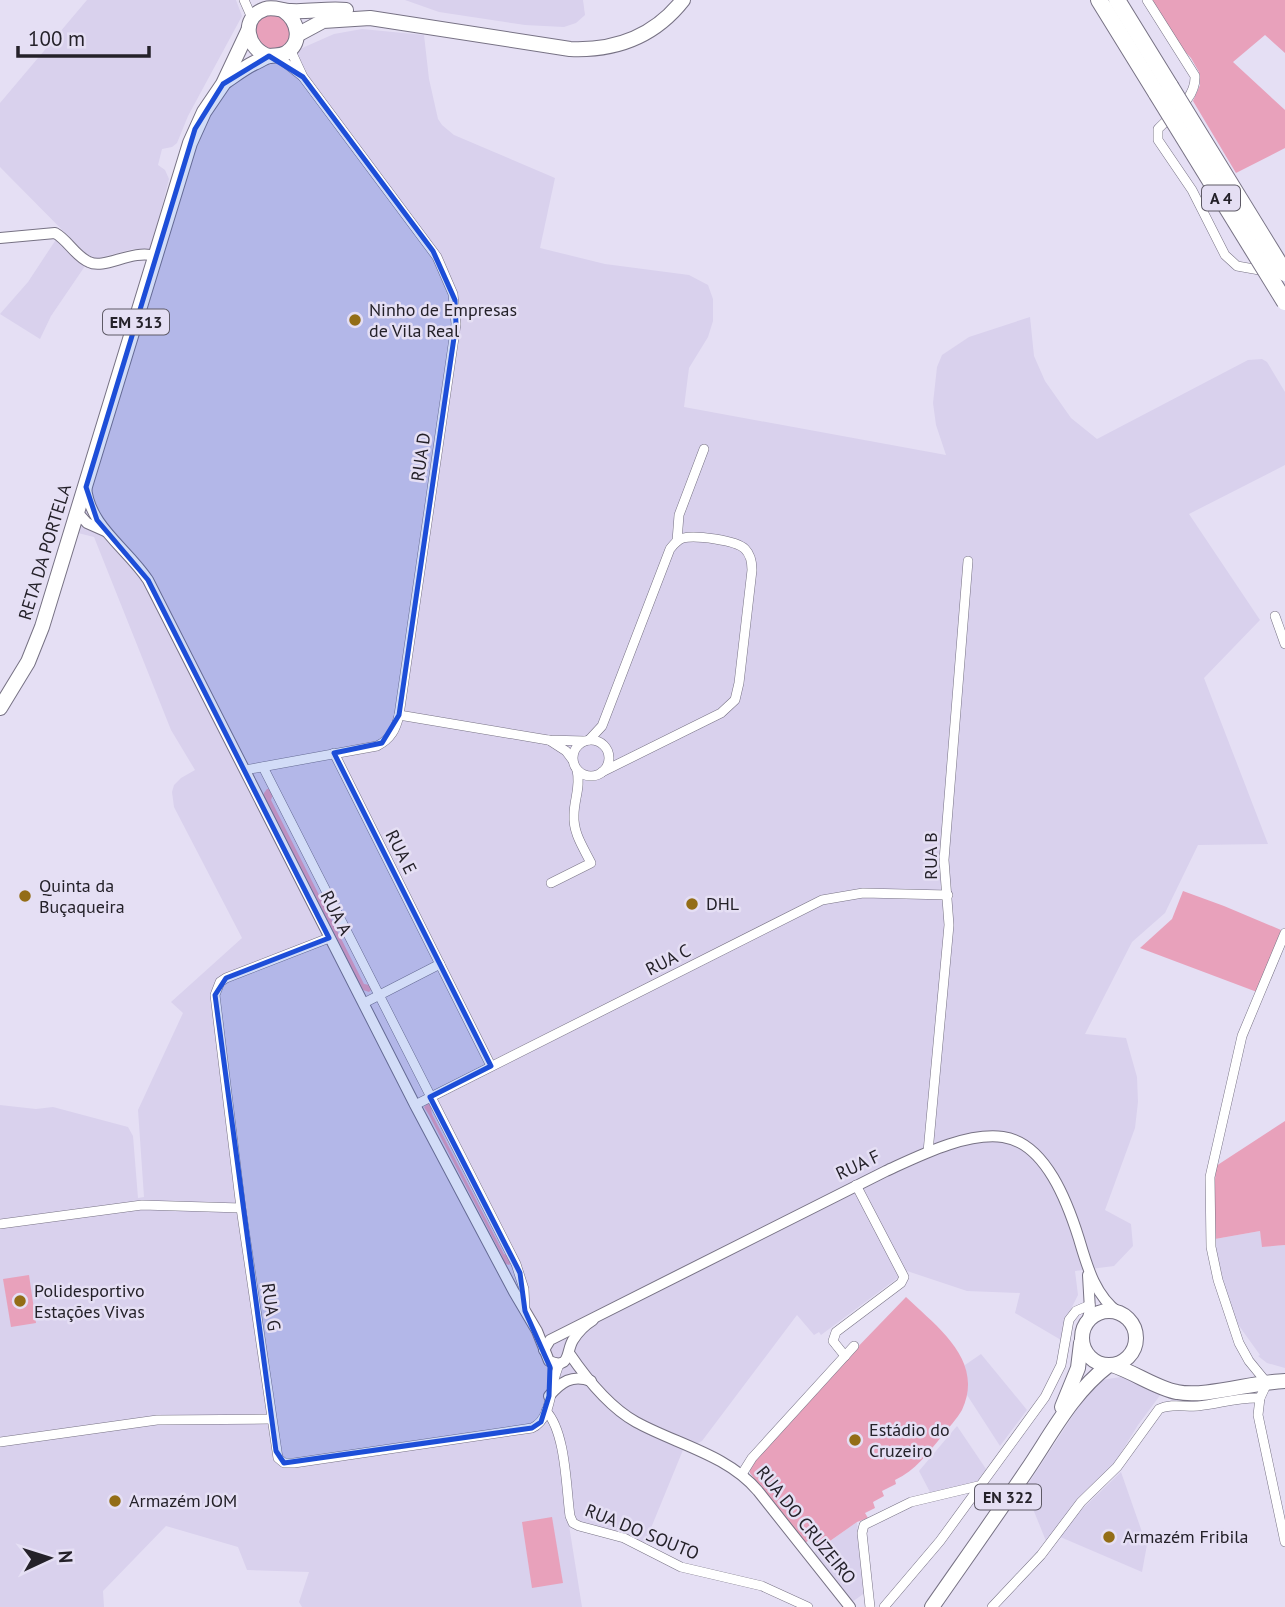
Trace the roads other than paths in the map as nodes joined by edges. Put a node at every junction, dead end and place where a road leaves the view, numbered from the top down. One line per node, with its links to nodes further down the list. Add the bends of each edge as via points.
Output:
1 (244, 0): 10 (street)
2 (257, 0): 8 (street)
3 (683, 0): 9 (main road, EM 313, via 645,34 589,50)
4 (1097, 0): 15 (highway, A 4)
5 (1117, 0): 15 (highway, A 4)
6 (1125, 0): 15 (highway)
7 (1147, 0): 18 (street, via 1195,76 1191,94 1158,129 1158,140 1192,190 1229,260 1247,268)
8 (279, 9): 9 (main road, EM 313, via 341,10); 10 (main road, EM 313, via 265,9); 11 (main road, via 294,21)
9 (370, 18): 11 (main road, EM 313, via 323,21)
10 (250, 25): 12 (main road, via 252,45); 14 (main road, EM 313)
11 (294, 42): 12 (main road, EM 313); 13 (street)
12 (273, 56): 13 (street); 14 (main road, EM 313)
13 (303, 77): 30 (street, RUA D, via 437,257 455,300 456,324)
14 (223, 84): 17 (main road, EM 313, via 192,136)
15 (1167, 88): 18 (highway, A 4, bridge); 19 (highway, A 4, bridge)
16 (0, 238): 17 (street, via 53,232 96,264 139,253)
17 (155, 256): 21 (main road, EM 313)
18 (1285, 273)
19 (1285, 302)
20 (704, 449): 25 (street, via 679,515)
21 (87, 484): 22 (main road, RETA DA PORTELA / EM 313); 23 (street)
22 (78, 513): 23 (street, via 90,514); 24 (main road, RETA DA PORTELA / EM 313)
23 (96, 523): 24 (street); 40 (street, RUA A, via 127,551 148,580)
24 (72, 529): 29 (main road, RETA DA PORTELA / EM 313, via 33,651)
25 (677, 541): 31 (street, via 664,558); 37 (street, via 690,537 734,542 751,557 738,692 724,711)
26 (968, 561): 45 (street, RUA B, via 944,854)
27 (1275, 616): 28 (street)
28 (1285, 644)
29 (0, 708)
30 (399, 715): 32 (street); 35 (street, RUA D, via 387,741)
31 (602, 726): 33 (street); 34 (street)
32 (548, 740): 33 (street); 36 (street)
33 (587, 741): 34 (street); 36 (street, via 576,748)
34 (606, 749): 37 (street); 41 (street, via 608,763)
35 (334, 753): 38 (street, RUA D); 48 (street, RUA E)
36 (572, 759): 39 (street)
37 (626, 761): 41 (street)
38 (263, 767): 40 (street, RUA D); 49 (street)
39 (577, 770): 42 (street); 43 (street)
40 (245, 771): 47 (street, RUA A)
41 (602, 772): 42 (street)
42 (592, 777): 43 (street)
43 (578, 793): 44 (street, via 574,825 591,863)
44 (551, 883)
45 (948, 895): 51 (street, RUA C, via 863,893 822,900); 54 (street, RUA B)
46 (1285, 933): 75 (street, via 1242,1036 1210,1181 1212,1252 1224,1303 1239,1343)
47 (329, 937): 50 (street, RUA A); 56 (street, RUA G, via 226,978 216,990)
48 (440, 964): 49 (street); 51 (street, RUA E)
49 (378, 995): 50 (street); 52 (street)
50 (364, 1003): 53 (street, RUA A)
51 (491, 1066): 52 (street, RUA C)
52 (430, 1097): 53 (street, RUA C); 60 (street, via 516,1264)
53 (415, 1105): 60 (street, RUA A)
54 (928, 1152): 55 (street, RUA F); 58 (street, RUA F, via 996,1136 1029,1150 1061,1192)
55 (856, 1185): 62 (street, RUA F); 70 (street, via 904,1277 836,1332 834,1343)
56 (241, 1208): 57 (street, via 142,1205); 79 (street, RUA G)
57 (0, 1224)
58 (1087, 1265): 59 (street); 61 (street, via 1102,1297)
59 (1090, 1305): 63 (street); 83 (street, via 1069,1320 1061,1365 1051,1388)
60 (526, 1311): 64 (street); 68 (street, RUA A)
61 (1119, 1313): 63 (main road, via 1101,1312); 67 (main road, via 1131,1323)
62 (593, 1320): 64 (street, RUA F); 69 (street, via 578,1332)
63 (1087, 1322): 65 (main road, EN 322)
64 (556, 1338): 68 (street, via 547,1342); 69 (street, via 564,1341)
65 (1082, 1342): 71 (main road, via 1090,1357); 80 (main road, EN 322, via 1078,1368)
66 (854, 1346): 70 (street)
67 (1135, 1346): 71 (main road, EN 322, via 1126,1359); 73 (main road)
68 (545, 1354): 69 (street, via 552,1363); 76 (street)
69 (565, 1356): 72 (street, RUA DO CRUZEIRO); 76 (street)
70 (845, 1356): 82 (street)
71 (1111, 1365): 73 (main road); 80 (main road, EN 322, via 1088,1382)
72 (590, 1381): 76 (street, via 567,1380); 82 (street, RUA DO CRUZEIRO, via 636,1422)
73 (1151, 1381): 75 (main road, via 1185,1393)
74 (1285, 1381): 75 (main road)
75 (1267, 1382): 77 (street)
76 (549, 1396): 78 (street)
77 (1259, 1398): 84 (street, via 1259,1422); 90 (street, via 1159,1409 1117,1466)
78 (546, 1411): 79 (street, RUA G, via 532,1428 289,1464 278,1458); 85 (street, RUA DO SOUTO, via 558,1436 573,1523 624,1538 690,1570 762,1586)
79 (271, 1419): 81 (street, via 157,1420)
80 (1054, 1427): 89 (main road, EN 322)
81 (0, 1442)
82 (742, 1474): 86 (street, RUA DO CRUZEIRO)
83 (978, 1486): 87 (street, via 911,1502 864,1525); 88 (street, via 935,1548)
84 (1285, 1542)
85 (808, 1607)
86 (850, 1607)
87 (870, 1607)
88 (884, 1607)
89 (932, 1607)
90 (992, 1607)

